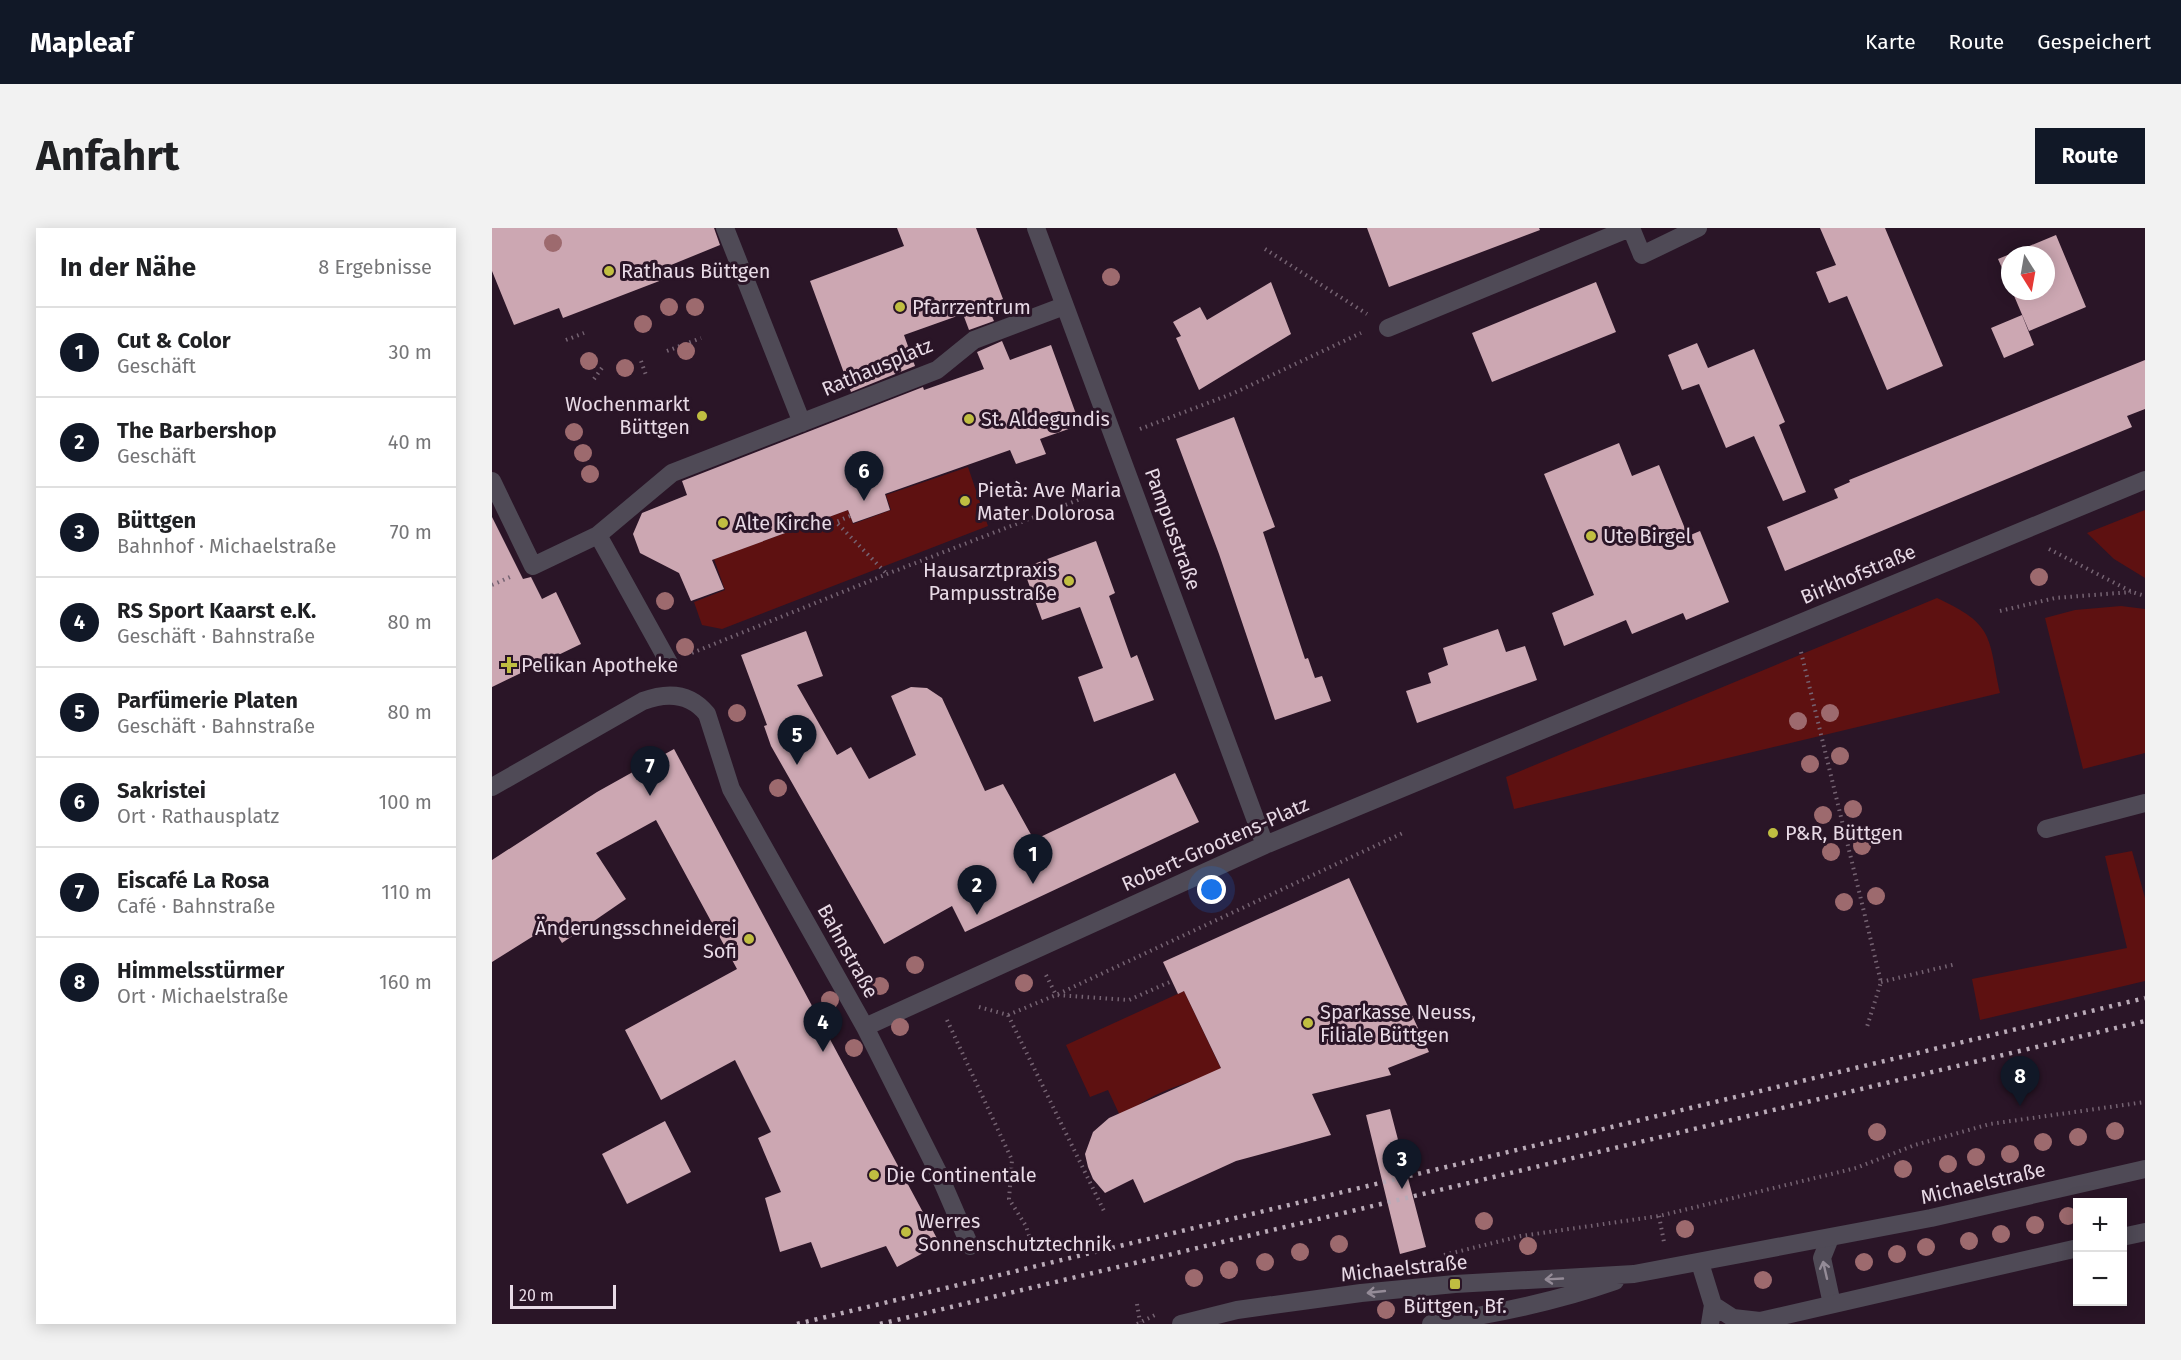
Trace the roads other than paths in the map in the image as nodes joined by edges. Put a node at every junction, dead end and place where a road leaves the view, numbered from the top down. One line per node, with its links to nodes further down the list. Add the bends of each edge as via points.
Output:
1 (725, 228): 7 (street)
2 (1036, 228): 5 (street, Pampusstraße)
3 (1630, 228): 4 (street, via 1642,255); 6 (street)
4 (1698, 228)
5 (1064, 306): 7 (street, Rathausplatz, via 974,340 937,370); 16 (street, Pampusstraße)
6 (1388, 328)
7 (802, 423): 10 (street, Rathausplatz, via 672,473)
8 (2145, 480): 12 (street, Birkhofstraße)
9 (492, 481): 10 (street, Rathausplatz, via 532,566)
10 (598, 535): 11 (street)
11 (669, 663)
12 (1588, 711): 16 (street, Robert-Grootens-Platz)
13 (492, 787): 17 (street, Bahnstraße, via 643,701 661,694 699,704 708,714 731,789)
14 (2145, 803): 15 (street)
15 (2046, 829)
16 (1265, 845): 17 (street, Robert-Grootens-Platz)
17 (865, 1027): 22 (street, Bahnstraße, via 938,1172)
18 (2145, 1169): 21 (street, Michaelstraße)
19 (2145, 1232): 20 (street)
20 (2127, 1237)
21 (1830, 1238): 24 (street, Michaelstraße); 26 (street, one-way to 21, via 1822,1258)
22 (970, 1246)
23 (2073, 1249): 26 (street)
24 (1700, 1263): 25 (street, Michaelstraße); 27 (street)
25 (1634, 1274): 28 (street, Michaelstraße, one-way to 28, via 1361,1293 1237,1310); 29 (street, Michaelstraße, via 1569,1297)
26 (1832, 1304): 27 (street, via 1760,1321 1733,1318)
27 (1713, 1305): 30 (street)
28 (1181, 1324)
29 (1431, 1324)
30 (1710, 1324)

